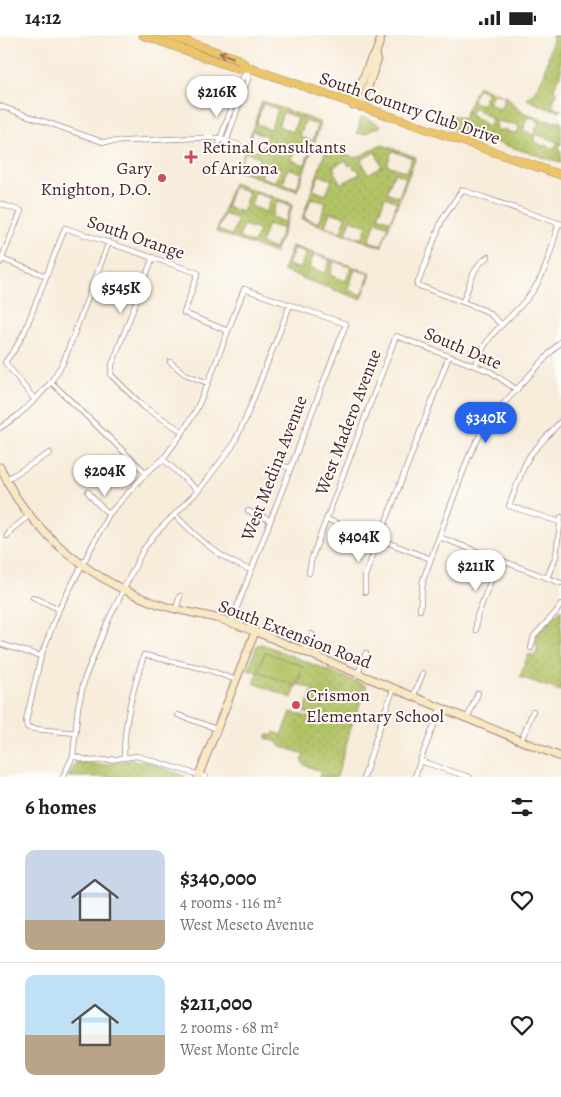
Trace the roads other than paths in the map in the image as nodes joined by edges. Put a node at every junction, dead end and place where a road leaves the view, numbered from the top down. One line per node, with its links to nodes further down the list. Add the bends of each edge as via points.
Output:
1 (143, 35): 4 (main road, South Country Club Drive, via 238,69)
2 (167, 35): 4 (main road, South Country Club Drive, one-way to 2, via 238,59)
3 (382, 35): 6 (street, via 375,55 378,61)
4 (250, 69): 6 (main road, South Country Club Drive); 7 (street, via 243,77); 8 (street)
5 (0, 106): 7 (street, via 103,142 197,137)
6 (357, 106): 10 (main road, South Country Club Drive)
7 (220, 141): 8 (street)
8 (226, 143): 9 (street)
9 (238, 147)
10 (561, 175)
11 (0, 204): 16 (street, via 20,211)
12 (560, 224): 18 (street, via 462,190 442,220 417,285); 20 (street, via 537,285)
13 (109, 242): 14 (street, South Orange); 17 (street, South Orange, via 65,227); 27 (street, via 66,355)
14 (153, 257): 21 (street, South Orange, via 198,273 184,313); 33 (street, via 111,375 144,407)
15 (488, 257): 18 (street, via 475,270)
16 (1, 261): 17 (street)
17 (46, 276): 30 (street, via 24,333 5,362)
18 (463, 301): 20 (street, via 490,314)
19 (290, 305): 21 (street, via 244,289); 38 (street, West Medina Avenue, via 346,324); 41 (street, via 232,447)
20 (502, 325): 26 (street, via 483,348)
21 (228, 331): 28 (street)
22 (396, 336): 24 (street, South Date); 48 (street, West Madero Avenue)
23 (561, 341): 29 (street)
24 (449, 356): 26 (street, South Date); 53 (street)
25 (170, 362): 28 (street, via 184,373)
26 (475, 366): 29 (street, South Date, via 503,379)
27 (51, 382): 30 (street); 39 (street)
28 (208, 383): 33 (street)
29 (517, 390): 52 (street, via 480,435)
30 (35, 400): 32 (street)
31 (561, 421): 50 (street, via 530,455 509,507)
32 (0, 428)
33 (184, 432): 35 (street)
34 (50, 453): 40 (street)
35 (163, 459): 39 (street); 41 (street)
36 (280, 465): 38 (street)
37 (0, 467): 40 (street, South Extension Road)
38 (290, 468): 49 (street, West Medina Avenue)
39 (146, 473): 44 (street)
40 (7, 479): 45 (street, South Extension Road)
41 (198, 491): 46 (street)
42 (88, 492): 44 (street)
43 (248, 511): 49 (street)
44 (109, 514): 56 (street)
45 (30, 515): 51 (street); 56 (street, South Extension Road)
46 (174, 515): 57 (street, via 212,550); 61 (street, via 143,550)
47 (561, 517): 50 (street)
48 (326, 519): 53 (street); 58 (street, West Madero Avenue)
49 (270, 520): 57 (street, West Medina Avenue)
50 (560, 522): 59 (street, via 556,556)
51 (7, 537)
52 (439, 537): 54 (street); 55 (street)
53 (379, 539): 54 (street); 62 (street, via 365,576)
54 (431, 559): 68 (street, via 423,580)
55 (499, 560): 59 (street); 70 (street, via 476,616)
56 (83, 564): 61 (street, South Extension Road); 66 (street)
57 (251, 571): 69 (street, West Medina Avenue)
58 (309, 573)
59 (547, 578): 60 (street)
60 (561, 583)
61 (124, 589): 67 (street, South Extension Road); 89 (street, via 85,677)
62 (365, 592)
63 (34, 597): 66 (street)
64 (180, 597): 67 (street)
65 (561, 604): 74 (street, via 534,636)
66 (59, 609): 77 (street)
67 (176, 609): 69 (street, South Extension Road)
68 (420, 611)
69 (231, 623): 71 (street, South Extension Road)
70 (476, 630)
71 (255, 632): 75 (street, South Extension Road); 80 (street)
72 (312, 634): 75 (street)
73 (0, 644): 77 (street)
74 (531, 649)
75 (305, 651): 78 (street, South Extension Road)
76 (366, 653): 78 (street)
77 (41, 656): 89 (street, via 27,727)
78 (358, 673): 81 (street, South Extension Road)
79 (423, 673): 83 (street)
80 (236, 680): 88 (street); 92 (street, via 206,669 144,655 128,712)
81 (394, 688): 83 (street, South Extension Road); 97 (street)
82 (478, 693): 87 (street)
83 (413, 697): 84 (street, South Extension Road)
84 (441, 707): 87 (street, South Extension Road); 94 (street)
85 (533, 711): 90 (street)
86 (178, 715): 88 (street)
87 (467, 719): 90 (street, South Extension Road)
88 (216, 729): 96 (street)
89 (76, 733): 91 (street)
90 (521, 741): 93 (street, South Extension Road)
91 (73, 756): 92 (street, via 90,761); 95 (street)
92 (124, 757): 96 (street, via 149,758)
93 (561, 757)
94 (420, 761): 98 (street); 99 (street)
95 (63, 777)
96 (201, 777)
97 (364, 777)
98 (416, 777)
99 (467, 777)

